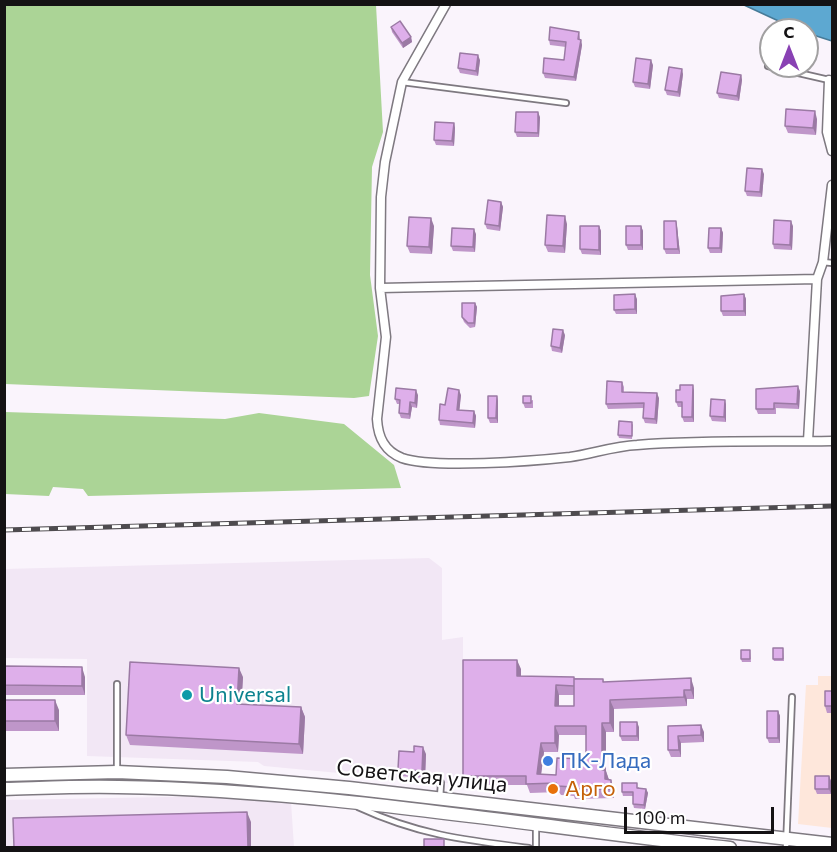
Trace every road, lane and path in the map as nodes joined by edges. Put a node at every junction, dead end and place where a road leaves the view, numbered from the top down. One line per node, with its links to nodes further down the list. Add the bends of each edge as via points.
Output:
1 (446, 4): 4 (street)
2 (819, 78): 3 (lane)
3 (830, 80): 6 (street, via 827,132)
4 (402, 82): 5 (lane); 10 (street, via 381,197)
5 (566, 103)
6 (832, 151)
7 (832, 184): 8 (street)
8 (828, 263): 9 (street)
9 (817, 279): 10 (street); 11 (street)
10 (380, 288): 11 (street, via 386,337 378,433 388,450 401,458 462,463 569,457 639,444)
11 (808, 441): 12 (street)
12 (832, 441)
13 (117, 684): 15 (lane)
14 (792, 697): 26 (lane)
15 (117, 772): 16 (main road, Советская улица); 19 (main road, Советская улица, via 227,777)
16 (4, 775)
17 (441, 783): 20 (lane)
18 (4, 789): 21 (main road, Советская улица, via 130,787)
19 (393, 793): 20 (main road, Советская улица); 22 (lane)
20 (440, 799): 26 (main road, Советская улица)
21 (349, 803): 22 (main road, Советская улица); 23 (lane)
22 (391, 808): 23 (lane); 24 (main road, Советская улица)
23 (389, 821): 27 (lane)
24 (536, 825): 25 (main road, Советская улица); 31 (lane)
25 (660, 843): 29 (main road, Советская улица)
26 (786, 843): 28 (main road, Советская улица)
27 (474, 844): 30 (lane)
28 (832, 844)
29 (724, 847)
30 (529, 848)
31 (536, 848)

